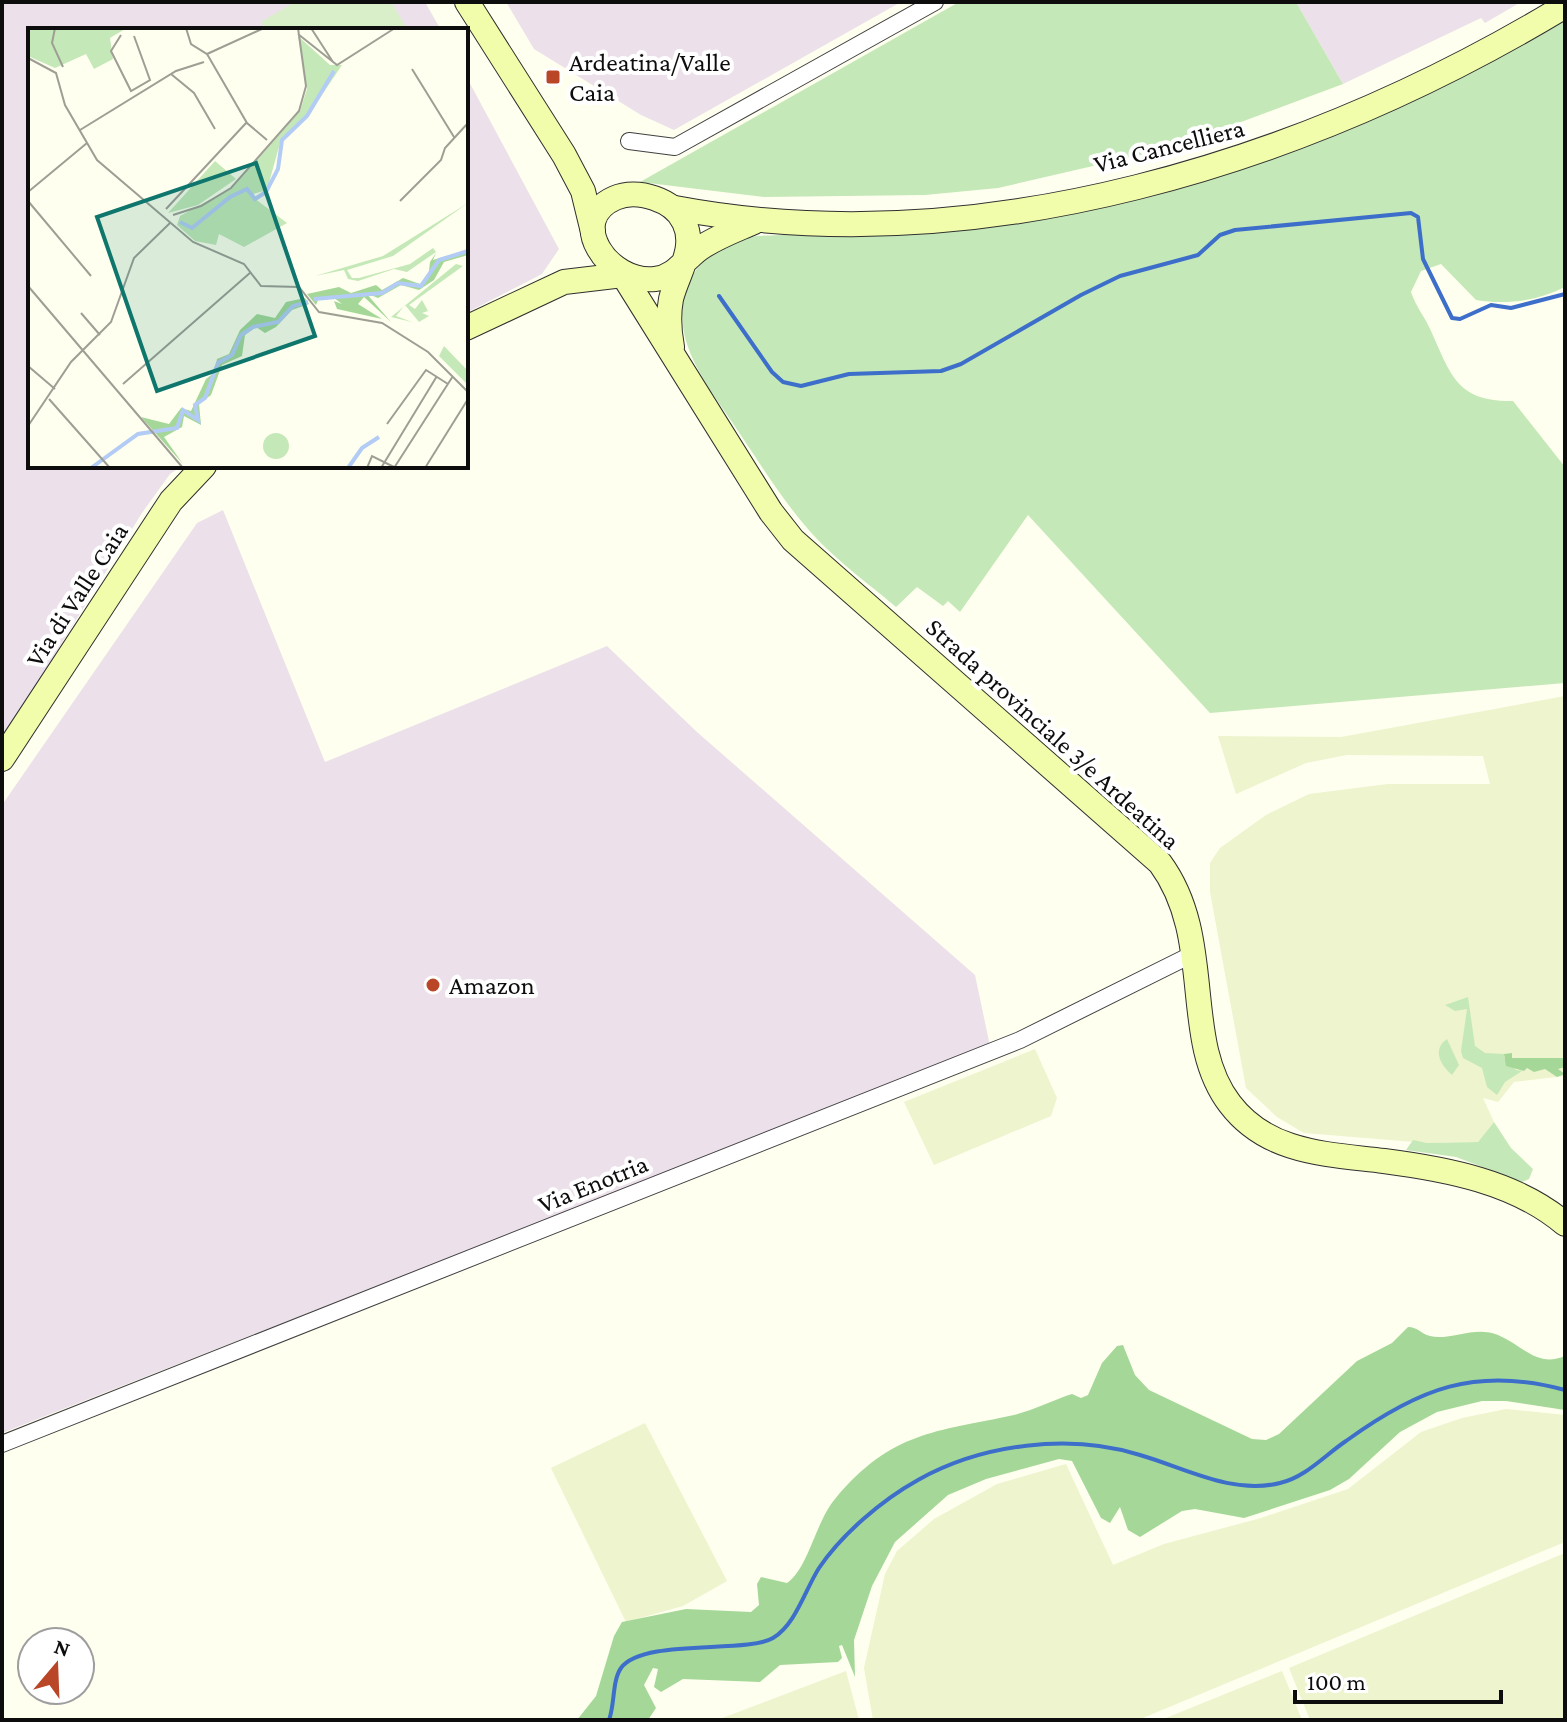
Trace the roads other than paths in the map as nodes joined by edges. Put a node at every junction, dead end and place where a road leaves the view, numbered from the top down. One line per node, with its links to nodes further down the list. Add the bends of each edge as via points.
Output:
1 (467, 2): 5 (main road)
2 (935, 2): 4 (street, via 675,147)
3 (1565, 6): 8 (main road, Via Cancelliera, via 1424,83 1348,117 1269,149 1181,175 954,219 870,224)
4 (629, 141)
5 (564, 155): 6 (main road, via 591,181); 9 (main road, via 583,191)
6 (625, 195): 7 (main road); 9 (main road, via 602,207)
7 (675, 208): 8 (main road, Via Cancelliera); 10 (main road, via 686,226)
8 (757, 221): 10 (main road, Via Cancelliera, via 717,239)
9 (594, 238): 11 (main road, via 605,260); 12 (main road)
10 (684, 263): 11 (main road, via 660,279); 14 (main road, via 670,306)
11 (623, 275): 12 (main road); 14 (main road, Strada provinciale 3/e Ardeatina)
12 (564, 282): 13 (main road)
13 (468, 327)
14 (674, 355): 17 (main road, Strada provinciale 3/e Ardeatina, via 788,535 1156,857 1185,907)
15 (202, 468): 16 (main road, Via di Valle Caia, via 171,501)
16 (2, 759)
17 (1195, 953): 18 (main road, Strada provinciale 3/e Ardeatina, via 1212,1070 1228,1100 1251,1124 1304,1151 1482,1181 1528,1198); 19 (street, Via Enotria, via 1020,1040)
18 (1565, 1224)
19 (2, 1444)

